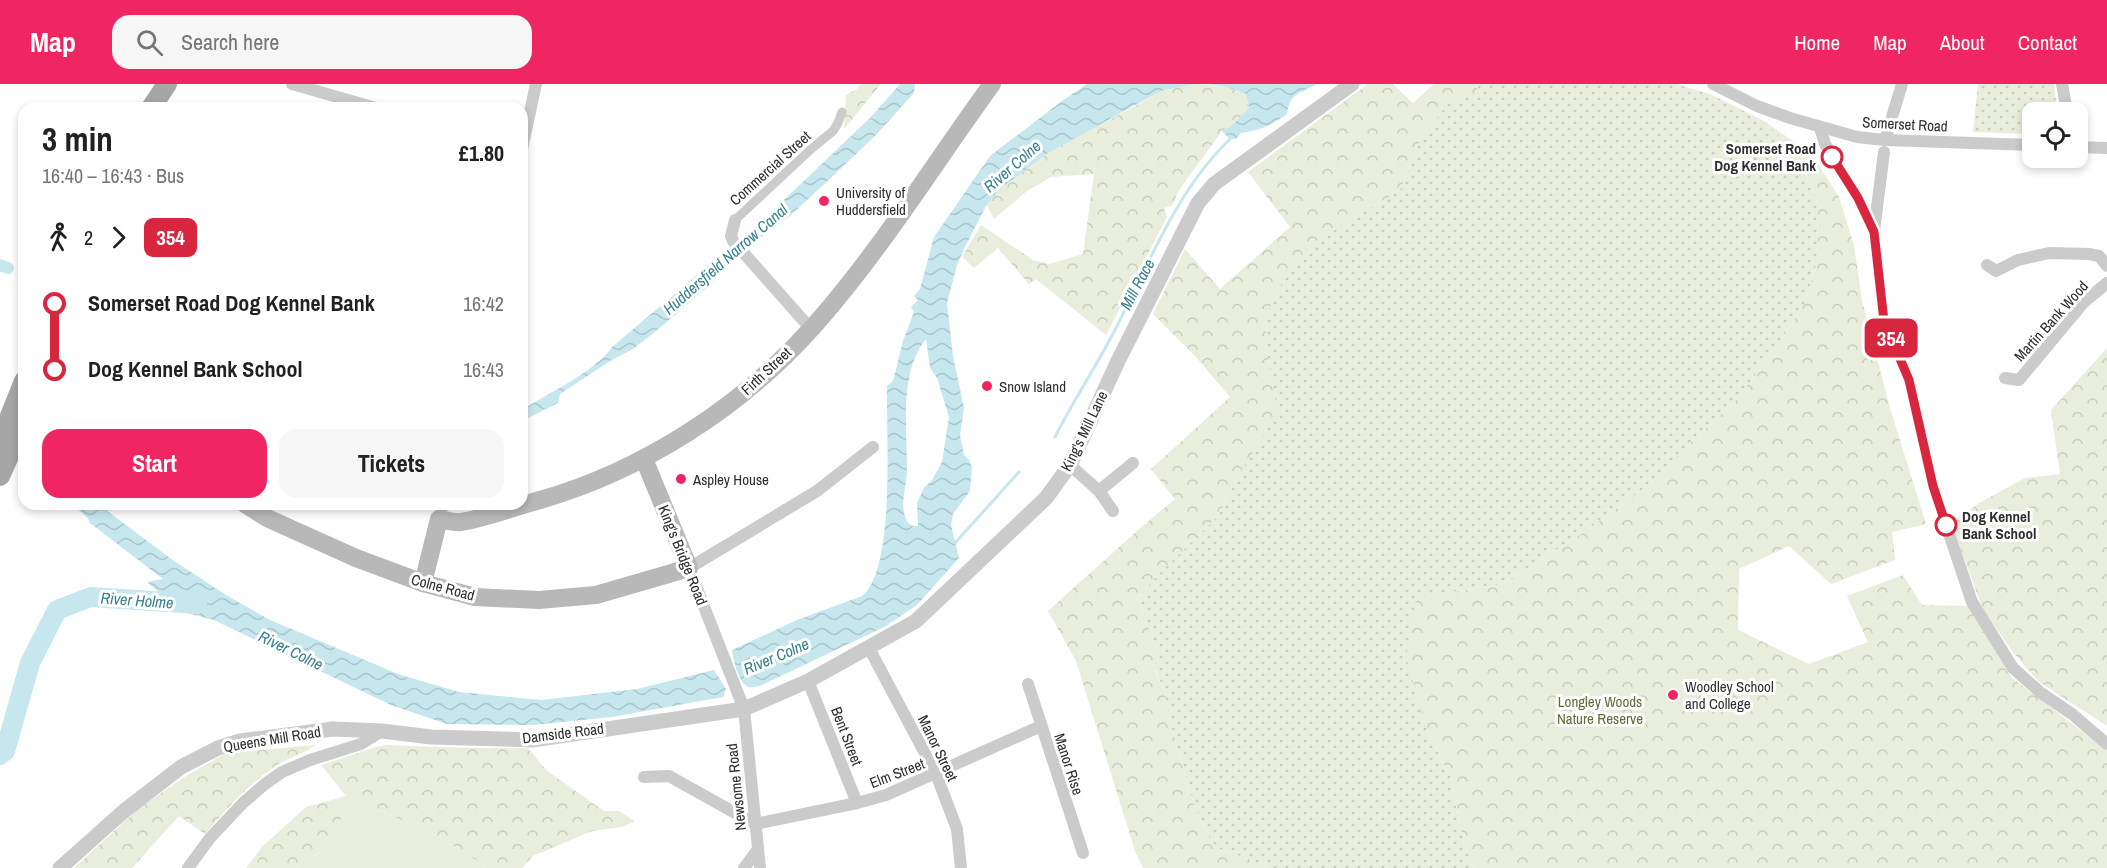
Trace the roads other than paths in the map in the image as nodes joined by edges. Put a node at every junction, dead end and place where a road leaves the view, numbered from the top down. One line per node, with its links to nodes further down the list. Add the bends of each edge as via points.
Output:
1 (151, 84): 10 (main road)
2 (167, 84): 11 (main road)
3 (292, 84): 12 (street)
4 (536, 84): 15 (street)
5 (992, 84): 26 (main road, Firth Street, via 849,284)
6 (1352, 84): 33 (street, King's Mill Lane, via 1214,184 1198,203)
7 (1713, 84): 16 (street, Somerset Road, via 1757,106)
8 (1902, 84): 18 (street)
9 (2062, 84): 13 (street)
10 (140, 102)
11 (155, 102)
12 (355, 102)
13 (2065, 102)
14 (842, 112): 21 (street, Commercial Street, via 833,131)
15 (528, 121)
16 (1820, 128): 18 (street, Somerset Road); 22 (street)
17 (2022, 145): 18 (street, Somerset Road)
18 (1885, 146): 22 (street)
19 (2088, 147): 20 (street)
20 (2107, 148)
21 (735, 220): 26 (street, Commercial Street, via 731,236 734,241)
22 (1874, 232): 49 (street, via 1884,321 1909,380 1933,486 1971,602 2013,668)
23 (2107, 266): 24 (street, via 2099,256 2049,253 2018,260)
24 (1993, 273)
25 (2107, 283): 27 (street, Martin Bank Wood, via 2085,302 2020,386)
26 (811, 329): 31 (main road, Firth Street, via 731,403)
27 (2005, 378)
28 (18, 423): 30 (main road)
29 (873, 447): 41 (street, via 817,491)
30 (5, 448): 34 (main road)
31 (644, 459): 36 (main road, Firth Street); 41 (main road, King's Bridge Road)
32 (1133, 463): 35 (street)
33 (1070, 465): 35 (street); 43 (street, King's Mill Lane, via 1046,498 916,621)
34 (0, 476)
35 (1100, 491): 39 (street)
36 (528, 503)
37 (254, 510): 42 (main road, Colne Road, via 356,558)
38 (504, 510): 40 (main road, Firth Street, via 459,523)
39 (1113, 511)
40 (441, 512): 42 (main road)
41 (689, 568): 42 (main road, Colne Road, via 596,595 539,600 475,597); 46 (street, King's Bridge Road)
42 (423, 583)
43 (869, 648): 44 (street, King's Mill Lane); 50 (street, Manor Street)
44 (808, 681): 46 (street, King's Mill Lane); 52 (street, Bent Street)
45 (1028, 684): 47 (street, Manor Rise)
46 (742, 706): 48 (street, Damside Road, via 532,740 431,737); 53 (street, Newsome Road)
47 (1041, 726): 50 (street, Elm Street); 55 (street, Manor Rise)
48 (382, 731): 56 (street, Queens Mill Road, via 333,729 240,741 218,748 174,772); 57 (street, via 361,744 282,772 265,784 217,831)
49 (2107, 744)
50 (936, 774): 52 (street, Elm Street); 60 (street, Manor Street, via 957,829)
51 (644, 777): 53 (street, via 669,776)
52 (856, 804): 53 (street, Elm Street)
53 (755, 824): 54 (street, Newsome Road)
54 (758, 849): 58 (street); 59 (street, Newsome Road)
55 (1083, 853)
56 (60, 868)
57 (188, 868)
58 (744, 868)
59 (760, 868)
60 (961, 868)

